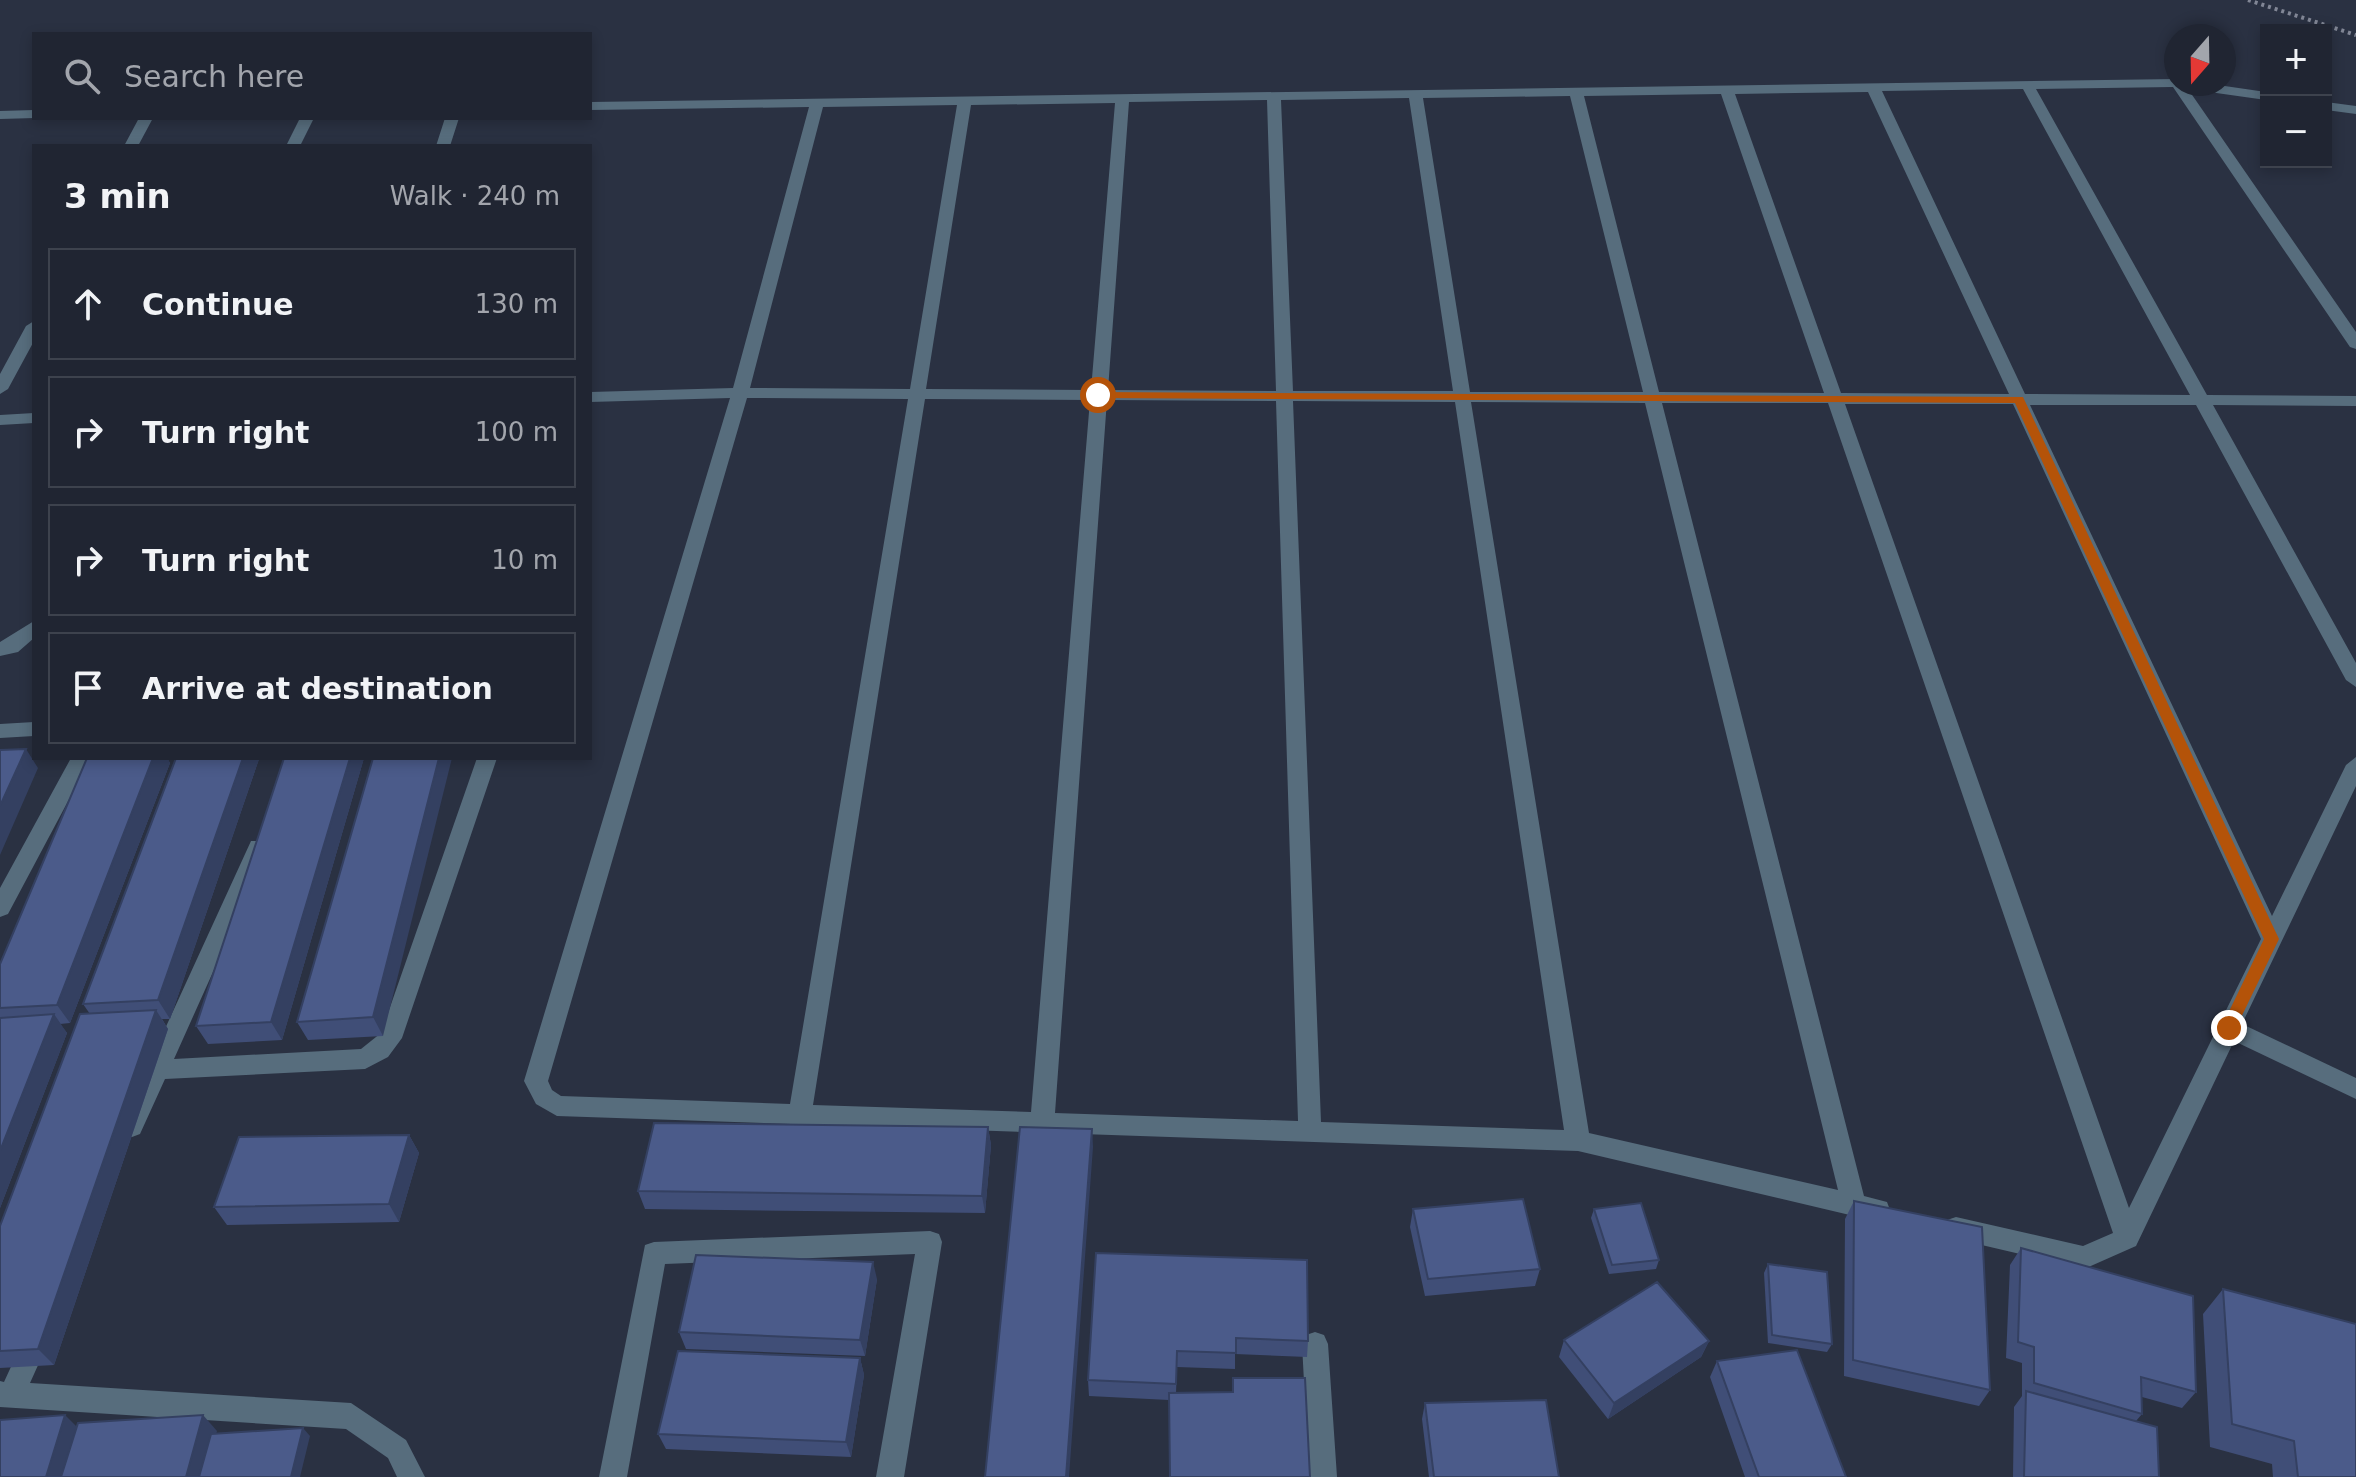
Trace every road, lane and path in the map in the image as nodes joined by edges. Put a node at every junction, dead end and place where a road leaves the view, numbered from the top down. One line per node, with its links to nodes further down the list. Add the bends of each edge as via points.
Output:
1 (2248, 0): 2 (path)
2 (2356, 35)
3 (2164, 84): 4 (street)
4 (2027, 85): 5 (street); 39 (street)
5 (1873, 87): 6 (street); 38 (street)
6 (1727, 90): 7 (street); 37 (street)
7 (1576, 92): 9 (street); 36 (street)
8 (2236, 92): 10 (street)
9 (1415, 94): 11 (street); 34 (street)
10 (2260, 95)
11 (1274, 96): 13 (street); 33 (street)
12 (2187, 96): 28 (street)
13 (1122, 98): 14 (street); 32 (street)
14 (965, 101): 15 (street); 31 (street)
15 (817, 103): 16 (street); 30 (street)
16 (592, 106)
17 (2332, 107): 18 (street)
18 (2356, 110)
19 (32, 114): 20 (street)
20 (0, 115)
21 (145, 120): 24 (street)
22 (306, 120): 25 (street)
23 (451, 120): 26 (street)
24 (132, 144)
25 (294, 144)
26 (444, 144)
27 (32, 330): 29 (street)
28 (2356, 344)
29 (0, 389)
30 (740, 393): 31 (street); 35 (street); 57 (street, via 536,1081 544,1097 557,1106)
31 (917, 393): 32 (street); 57 (street)
32 (1098, 395): 33 (street); 58 (street)
33 (1284, 395): 34 (street); 59 (street)
34 (1462, 396): 36 (street); 60 (street)
35 (592, 397)
36 (1653, 398): 37 (street); 62 (street)
37 (1835, 398): 38 (street); 65 (street)
38 (2019, 400): 39 (street); 53 (street)
39 (2201, 400): 40 (street); 45 (street)
40 (2356, 401)
41 (32, 418): 42 (street)
42 (0, 420)
43 (32, 630): 44 (street)
44 (0, 649)
45 (2356, 680)
46 (32, 729): 47 (street)
47 (0, 731)
48 (80, 760): 52 (street)
49 (486, 760): 55 (street, via 391,1038 380,1050 365,1059)
50 (2356, 765): 53 (street)
51 (266, 829): 55 (street)
52 (0, 908)
53 (2272, 939): 54 (street)
54 (2229, 1028): 56 (street); 65 (street)
55 (157, 1070): 61 (street)
56 (2356, 1089)
57 (800, 1114): 58 (street)
58 (1042, 1122): 59 (street)
59 (1310, 1132): 60 (street)
60 (1578, 1141): 62 (street)
61 (119, 1155)
62 (1854, 1205): 63 (street)
63 (1900, 1215)
64 (1931, 1222): 65 (street, via 2084,1258)
65 (2127, 1238)
66 (44, 1324): 68 (street)
67 (1315, 1344): 72 (street)
68 (6, 1394): 69 (street, via 351,1416 397,1449)
69 (411, 1477)
70 (613, 1477): 71 (street, via 654,1253 930,1242)
71 (890, 1477)
72 (1323, 1477)

